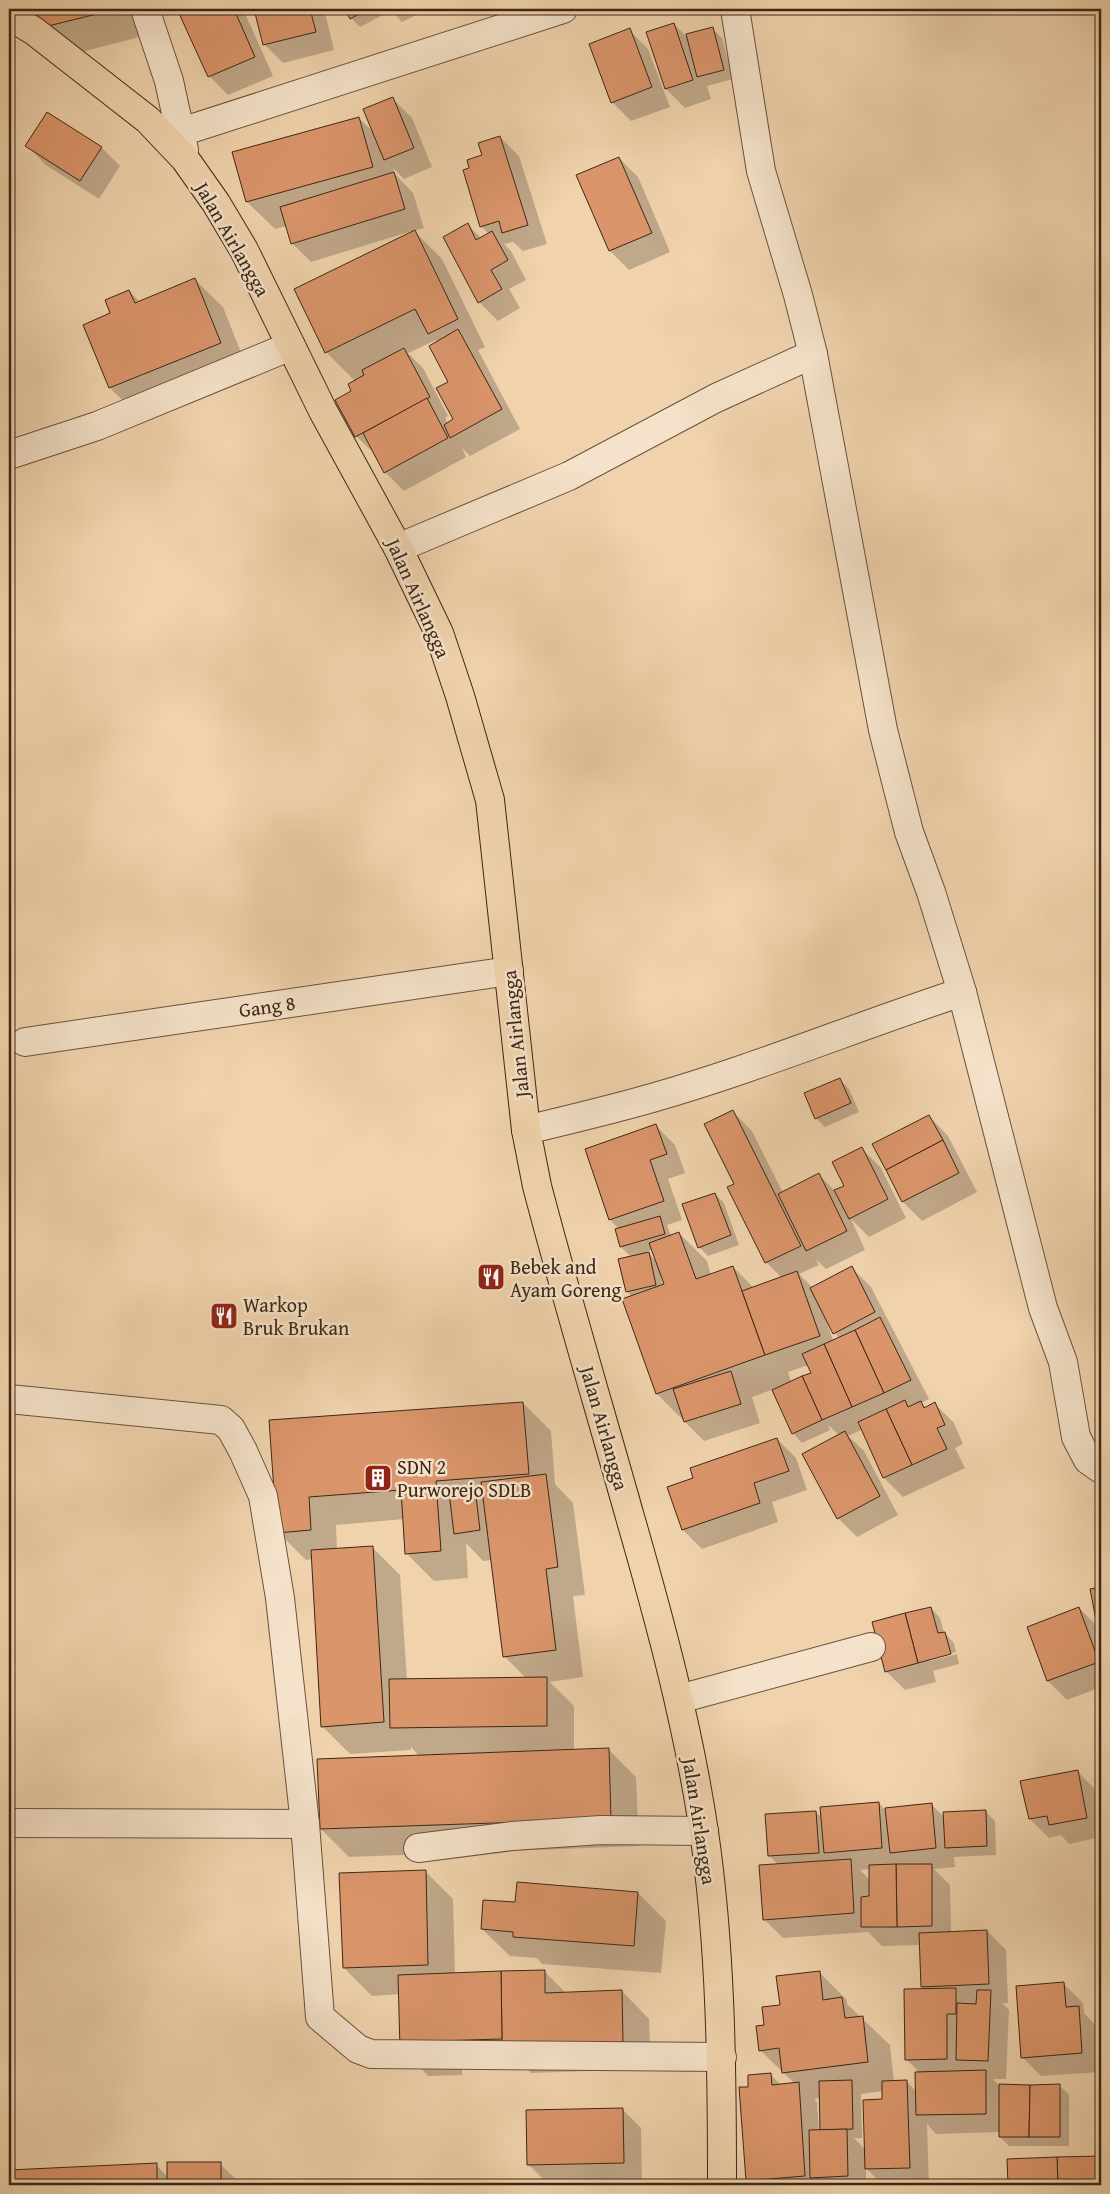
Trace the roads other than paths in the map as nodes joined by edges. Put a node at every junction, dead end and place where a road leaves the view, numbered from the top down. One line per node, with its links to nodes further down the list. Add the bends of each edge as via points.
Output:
1 (145, 9): 5 (street, via 169,81)
2 (563, 9): 5 (street)
3 (735, 9): 8 (street, via 761,171)
4 (9, 16): 6 (main road, Jalan Airlangga, via 34,31 148,120)
5 (181, 132): 6 (street)
6 (185, 159): 7 (main road, Jalan Airlangga, via 244,250)
7 (291, 346): 9 (street, via 97,426); 10 (main road, Jalan Airlangga)
8 (813, 354): 10 (street, via 716,398 569,476); 12 (street, via 883,730 909,832)
9 (9, 454)
10 (398, 548): 11 (main road, Jalan Airlangga, via 439,633 490,800)
11 (508, 971): 13 (street, Gang 8); 14 (main road, Jalan Airlangga)
12 (962, 992): 14 (street, via 652,1098); 16 (street, via 1043,1308 1063,1362 1076,1437 1088,1460)
13 (25, 1042)
14 (526, 1130): 18 (main road, Jalan Airlangga, via 556,1258 669,1652)
15 (9, 1399): 20 (street, via 221,1420 231,1429 263,1496 280,1598)
16 (1101, 1469)
17 (871, 1647): 18 (street)
18 (679, 1699): 21 (main road, Jalan Airlangga)
19 (9, 1823): 20 (street)
20 (305, 1824): 23 (street, via 320,2016 358,2049 371,2054)
21 (704, 1831): 22 (street, via 601,1830 512,1836); 23 (main road, Jalan Airlangga, via 716,1927)
22 (418, 1848)
23 (722, 2057): 24 (main road, Jalan Airlangga)
24 (722, 2185)

